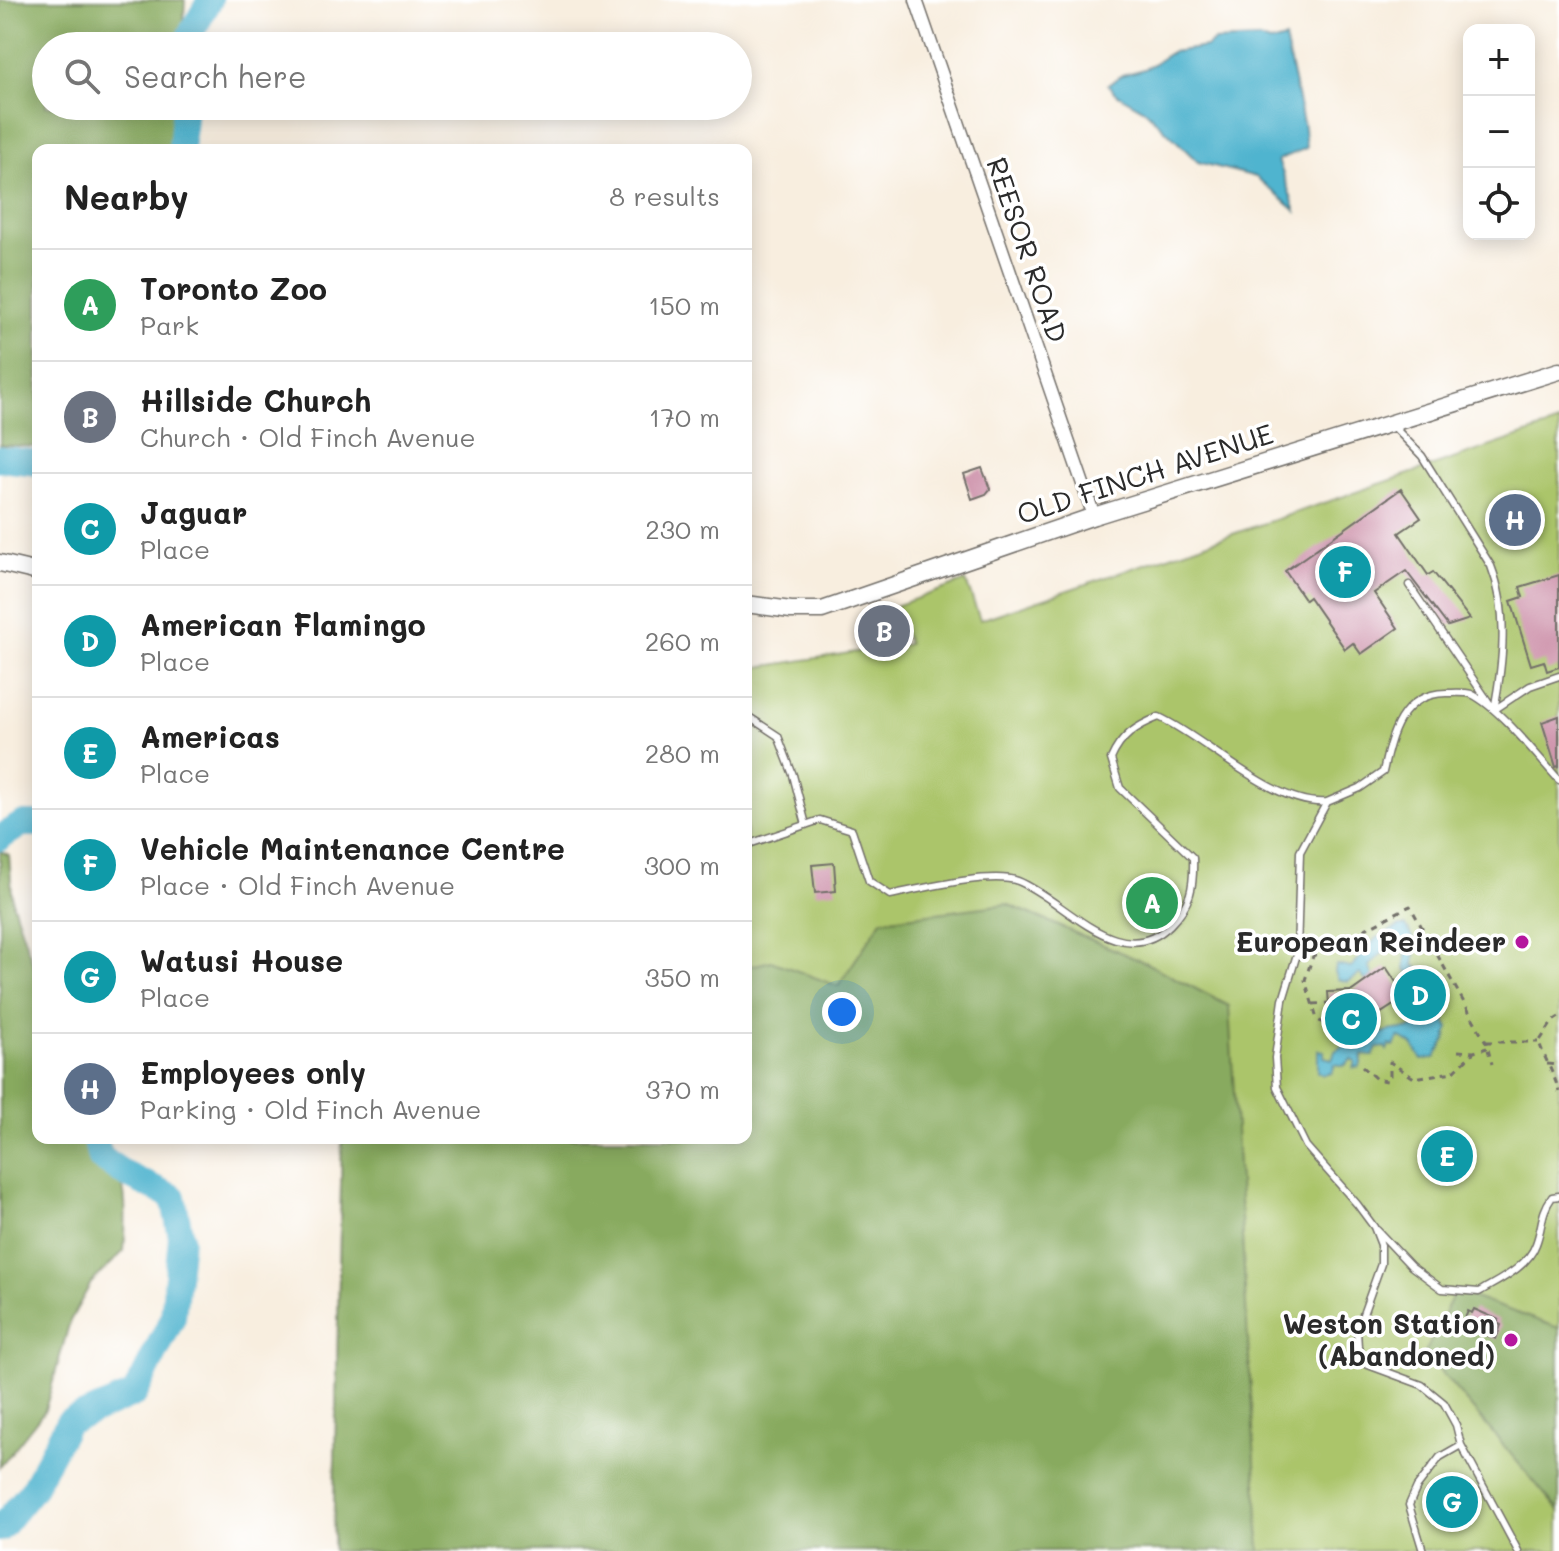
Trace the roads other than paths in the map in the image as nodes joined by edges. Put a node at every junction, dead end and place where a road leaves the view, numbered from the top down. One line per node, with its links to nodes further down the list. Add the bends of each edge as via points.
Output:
1 (916, 0): 4 (street, REESOR ROAD)
2 (1559, 371): 3 (street, OLD FINCH AVENUE)
3 (1391, 424): 4 (street, OLD FINCH AVENUE); 10 (lane, via 1422,456 1499,586 1503,662)
4 (1094, 516): 8 (street, OLD FINCH AVENUE, via 822,610)
5 (0, 563): 6 (street)
6 (32, 571)
7 (1409, 585): 10 (lane)
8 (752, 605)
9 (1559, 676): 10 (lane, via 1530,686)
10 (1494, 710): 12 (lane); 13 (lane, via 1469,693 1422,699 1391,733 1383,772)
11 (752, 719): 14 (lane, via 778,736)
12 (1559, 780)
13 (1327, 802): 14 (lane, via 1298,801 1159,717 1138,725 1118,743 1111,759 1120,788 1193,858 1194,886 1180,914 1161,934 1137,942 1108,937 1017,881 969,880 890,895 869,881 852,830 820,820); 17 (lane, via 1300,852 1297,954 1277,1034 1277,1087 1306,1146)
14 (806, 825): 15 (lane)
15 (752, 843)
16 (1559, 1196): 17 (lane, via 1552,1197 1543,1211 1536,1245 1526,1260 1479,1292 1442,1289)
17 (1374, 1227): 18 (lane, via 1381,1264 1359,1317 1358,1347 1368,1365 1422,1385 1444,1403)
18 (1461, 1445): 19 (lane, via 1440,1457 1409,1505); 20 (lane)
19 (1423, 1551)
20 (1518, 1551)

